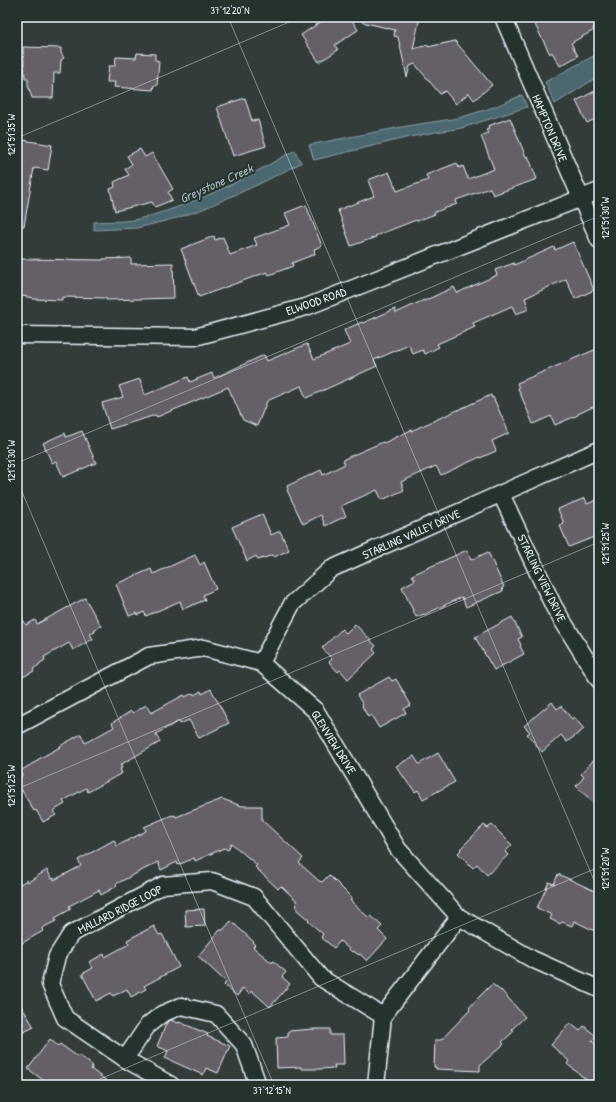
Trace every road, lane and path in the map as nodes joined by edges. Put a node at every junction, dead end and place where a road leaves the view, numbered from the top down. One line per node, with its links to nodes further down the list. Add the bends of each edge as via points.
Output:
1 (503, 17): 3 (street, HAMPTON DRIVE)
2 (599, 191): 3 (street, ELWOOD ROAD)
3 (581, 199): 4 (street, HAMPTON DRIVE); 5 (street, ELWOOD ROAD, via 306,307 195,337)
4 (599, 240)
5 (17, 335)
6 (599, 450): 7 (street, STARLING VALLEY DRIVE)
7 (501, 494): 8 (street, STARLING VALLEY DRIVE, via 331,569 292,604); 9 (street, STARLING VIEW DRIVE, via 554,607)
8 (261, 663): 10 (street, GLENVIEW DRIVE, via 204,648 149,656); 11 (street, GLENVIEW DRIVE, via 316,711 398,849)
9 (599, 680)
10 (17, 726)
11 (459, 916): 12 (street, GLENVIEW DRIVE, via 532,959); 13 (street)
12 (599, 989)
13 (383, 1016): 14 (street, MALLARD RIDGE LOOP, via 321,978 254,897 212,881 164,885 71,934 57,956 50,984 65,1018); 17 (street)
14 (125, 1059): 15 (street, MALLARD RIDGE LOOP); 16 (street, via 148,1025 162,1014 181,1006 216,1014 244,1045)
15 (171, 1085)
16 (258, 1085)
17 (376, 1085)

